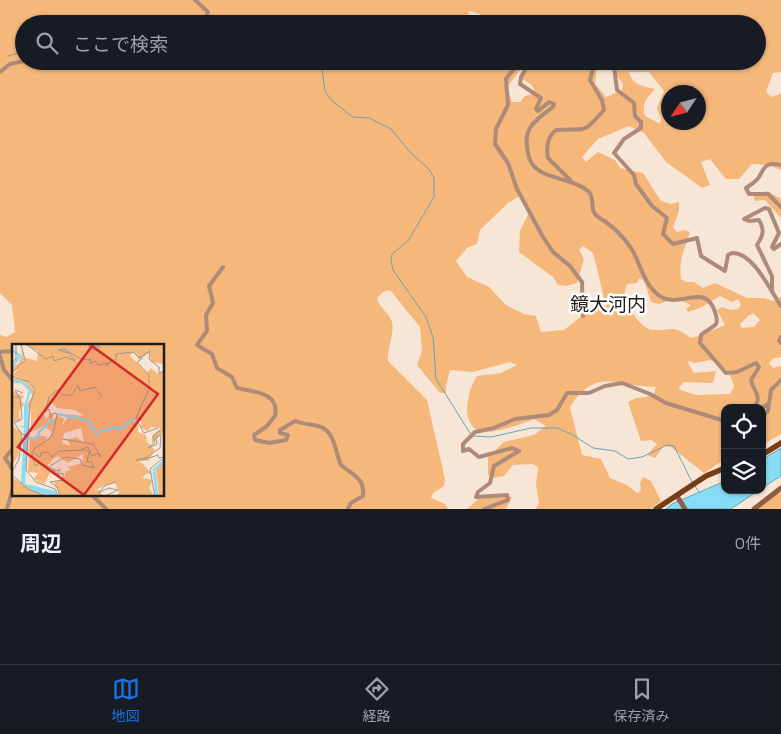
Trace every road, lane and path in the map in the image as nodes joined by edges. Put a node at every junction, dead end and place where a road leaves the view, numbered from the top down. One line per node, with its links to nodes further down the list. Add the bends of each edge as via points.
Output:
1 (195, 0): 2 (street, via 208,12)
2 (207, 15)
3 (15, 63): 8 (street)
4 (513, 70): 16 (street, via 506,79 508,105 496,129 495,144 508,163 517,189 543,237 582,282)
5 (525, 70): 10 (street, via 520,84 540,98 536,109 538,111 549,102 554,104 527,131 530,162 542,172)
6 (593, 70): 10 (street, via 590,80 604,110 588,128 556,130 548,139 548,158)
7 (614, 70): 14 (street, via 617,90 634,103 635,116 642,122 641,128 624,139 614,153 634,175 636,184 652,206 667,218 663,234 673,244 697,238 701,256 725,271 728,255 741,254 756,267)
8 (0, 72)
9 (781, 165): 11 (street, via 765,166 757,180 746,188 748,194 768,194)
10 (572, 183): 23 (street, via 589,192 596,215 621,234 645,279 658,295 669,301 699,296 708,301 717,320 701,335 700,343 726,373 737,372 756,363 758,367 751,380 758,394)
11 (781, 207)
12 (781, 244): 14 (street, via 774,249 772,247 779,233 769,209 744,219 762,223 763,236 757,247 772,276)
13 (223, 267): 38 (street, via 210,286 213,303 206,316 207,331 197,345 212,354 217,368 232,377 237,388 265,393 275,405 275,416 254,435 256,440 269,443 286,440 288,435 280,433 280,430 295,421 316,425 327,432 333,439 341,465 361,480 364,496 351,503)
14 (772, 292): 15 (street)
15 (781, 306)
16 (583, 316)
17 (781, 337): 18 (street)
18 (781, 343)
19 (0, 356): 20 (street, via 4,370)
20 (12, 380)
21 (781, 380): 22 (street, via 771,390)
22 (769, 403): 24 (street); 25 (street)
23 (756, 404)
24 (766, 405)
25 (766, 415)
26 (721, 420): 39 (street, via 666,403 622,383 589,393 567,393 549,415 515,419 475,432 463,444 463,450 470,449 479,457 512,448 519,450 494,466 490,483 476,497 507,494 508,500)
27 (781, 443): 29 (main road)
28 (12, 449): 30 (street, via 4,458)
29 (766, 452)
30 (12, 469)
31 (721, 469): 35 (main road)
32 (781, 488): 42 (main road)
33 (12, 491): 36 (street)
34 (94, 497): 37 (street)
35 (678, 497): 40 (main road); 41 (main road)
36 (7, 509)
37 (106, 509)
38 (348, 509)
39 (484, 509)
40 (656, 509)
41 (686, 509)
42 (754, 509)

